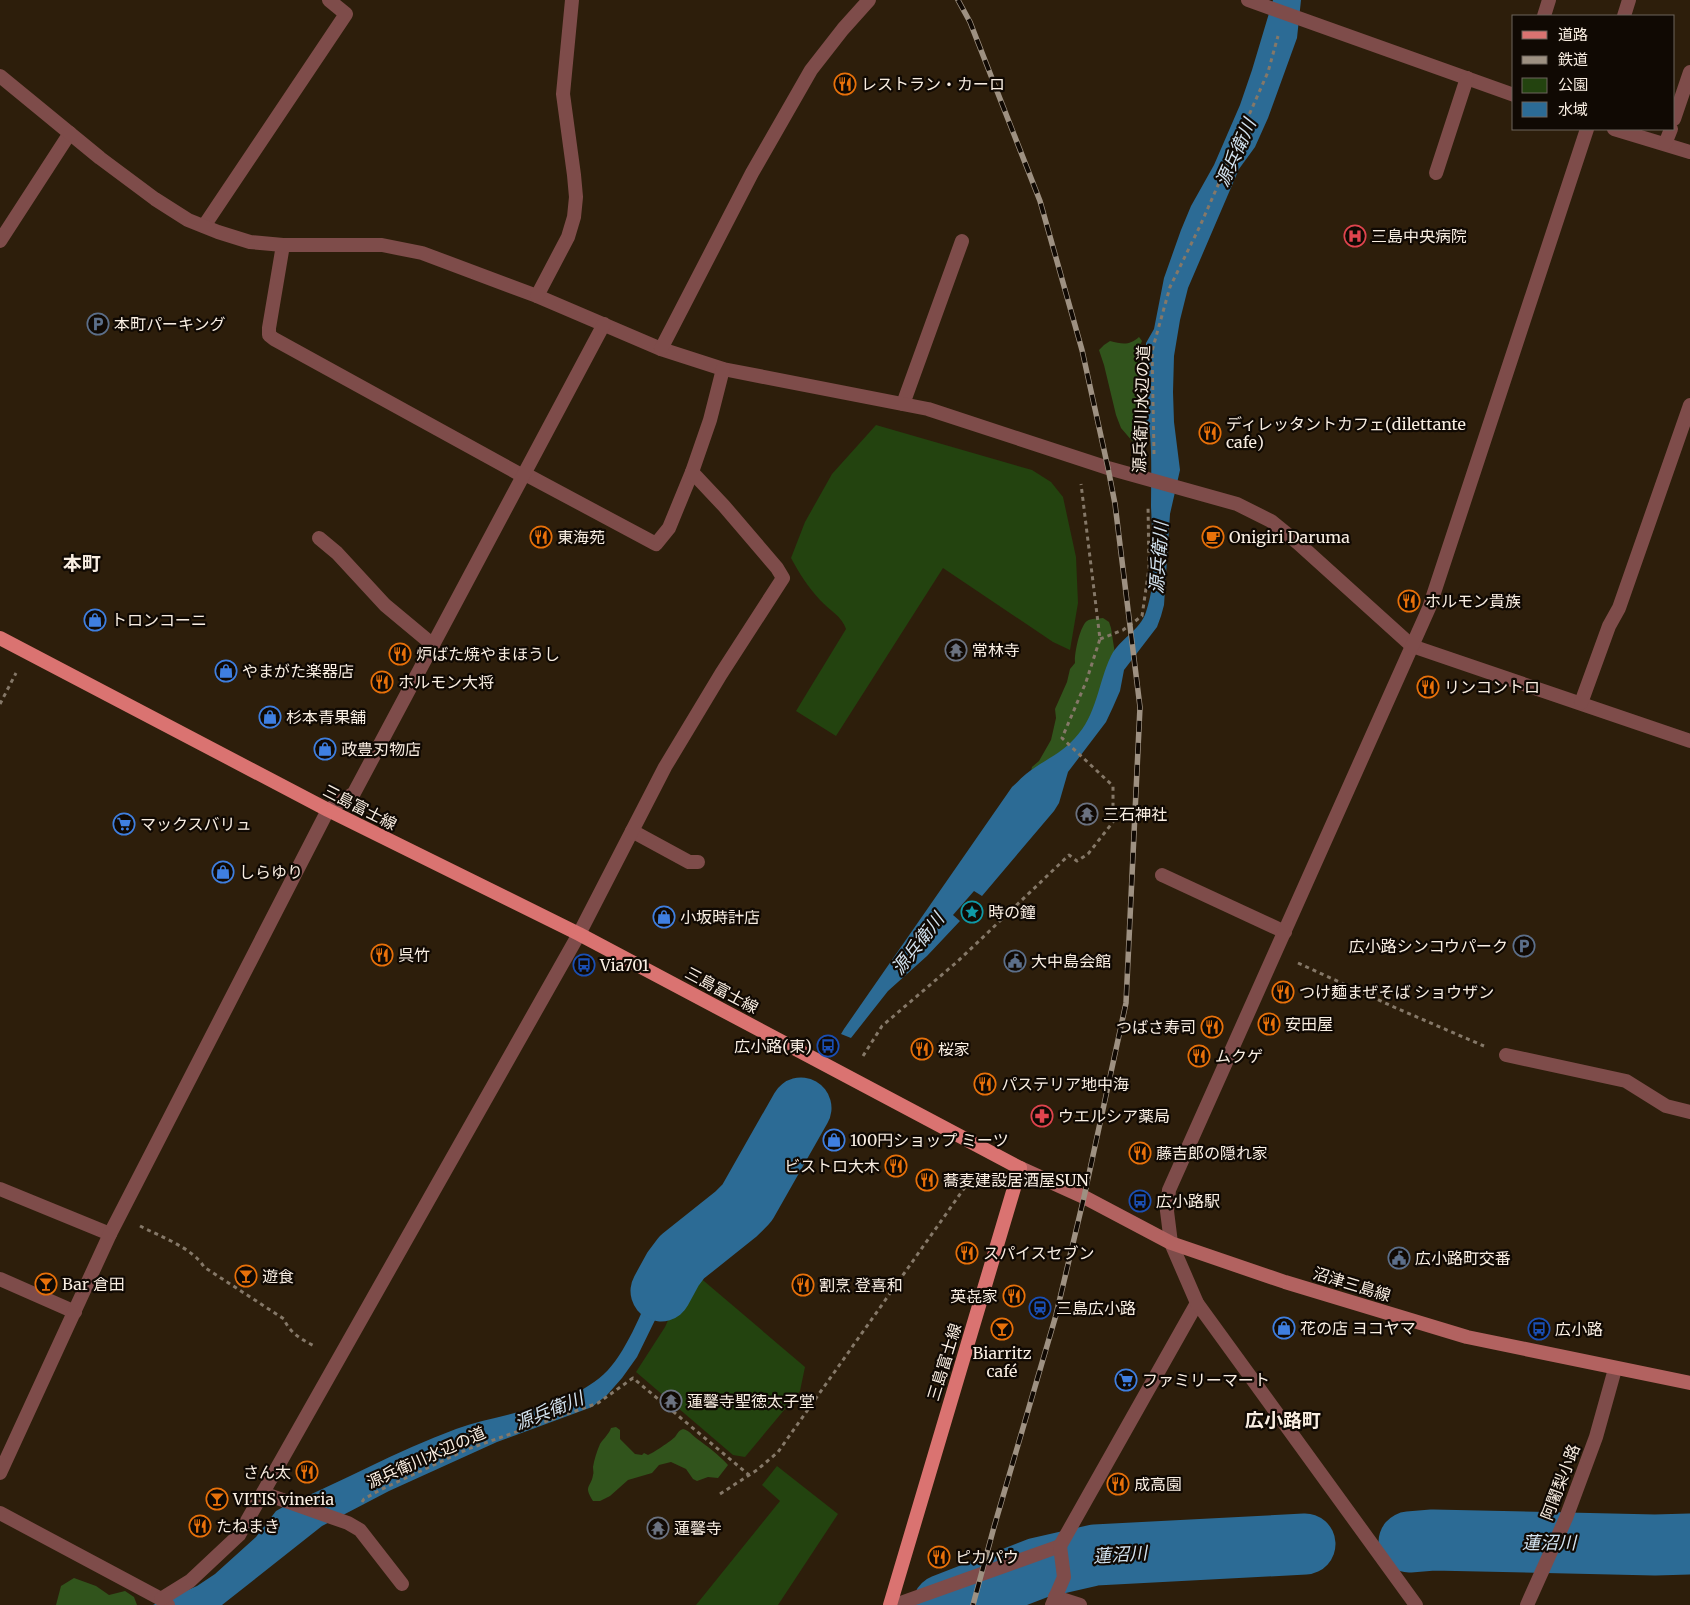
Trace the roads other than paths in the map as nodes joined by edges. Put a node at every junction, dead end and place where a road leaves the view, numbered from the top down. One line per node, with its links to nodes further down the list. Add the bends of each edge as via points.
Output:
1 (329, 0): 21 (street, via 346,14)
2 (572, 0): 25 (street, via 563,94 575,190 574,217 568,237)
3 (869, 0): 27 (street, via 811,70 752,173)
4 (1248, 0): 11 (street)
5 (1549, 0): 7 (street)
6 (1629, 0): 8 (street)
7 (1544, 15)
8 (1624, 15)
9 (1690, 72): 13 (street)
10 (0, 76): 17 (street)
11 (1467, 78): 12 (street); 20 (street)
12 (1512, 94)
13 (1675, 116)
14 (1587, 130): 36 (street, via 1429,608)
15 (1617, 130): 18 (street)
16 (1670, 130): 18 (street)
17 (70, 133): 21 (street, via 155,199); 22 (street)
18 (1665, 144): 19 (street)
19 (1690, 152)
20 (1436, 174)
21 (204, 226): 24 (street, via 250,242)
22 (0, 241)
23 (962, 241): 29 (street)
24 (283, 245): 25 (street, via 382,245 422,253); 32 (street, via 269,328 274,339)
25 (538, 296): 26 (street)
26 (604, 324): 27 (street); 32 (street)
27 (661, 349): 28 (street)
28 (723, 369): 29 (street); 31 (street)
29 (903, 404): 36 (street, via 1237,504 1271,521)
30 (1690, 405): 37 (street, via 1619,608 1608,626)
31 (692, 472): 32 (street, via 669,528 656,544); 40 (street, via 783,578 670,758)
32 (524, 475): 35 (street)
33 (319, 538): 35 (street, via 385,605)
34 (0, 638): 39 (main road, 三島富士線)
35 (432, 645): 39 (street, via 354,793)
36 (1412, 646): 37 (street); 43 (street)
37 (1581, 703): 38 (street)
38 (1690, 741)
39 (328, 810): 44 (main road, 三島富士線); 49 (street)
40 (632, 831): 41 (street, via 689,862); 44 (street)
41 (698, 862)
42 (1162, 875): 43 (street)
43 (1285, 932): 50 (street, via 1169,1190)
44 (579, 934): 47 (main road, 三島富士線); 57 (street)
45 (1506, 1054): 46 (street, via 1626,1081 1666,1106)
46 (1690, 1112)
47 (1020, 1168): 50 (main road, 沼津三島線); 63 (main road, 三島富士線)
48 (0, 1189): 49 (street)
49 (110, 1234): 53 (street)
50 (1171, 1243): 52 (street); 54 (main road, 沼津三島線, via 1285,1282 1468,1337)
51 (0, 1279): 53 (street)
52 (1197, 1303): 59 (street); 66 (street)
53 (75, 1312): 56 (street)
54 (1615, 1369): 55 (main road, 沼津三島線); 67 (street, 阿闍梨小路, via 1596,1436 1559,1534)
55 (1690, 1383)
56 (0, 1473)
57 (263, 1493): 60 (street, via 360,1530); 61 (street, via 239,1536)
58 (0, 1513): 61 (street)
59 (1061, 1550): 62 (street, via 1064,1577); 64 (street)
60 (402, 1584)
61 (164, 1601)
62 (1054, 1601): 65 (street)
63 (890, 1605)
64 (895, 1605)
65 (1080, 1605)
66 (1416, 1605)
67 (1527, 1605)

